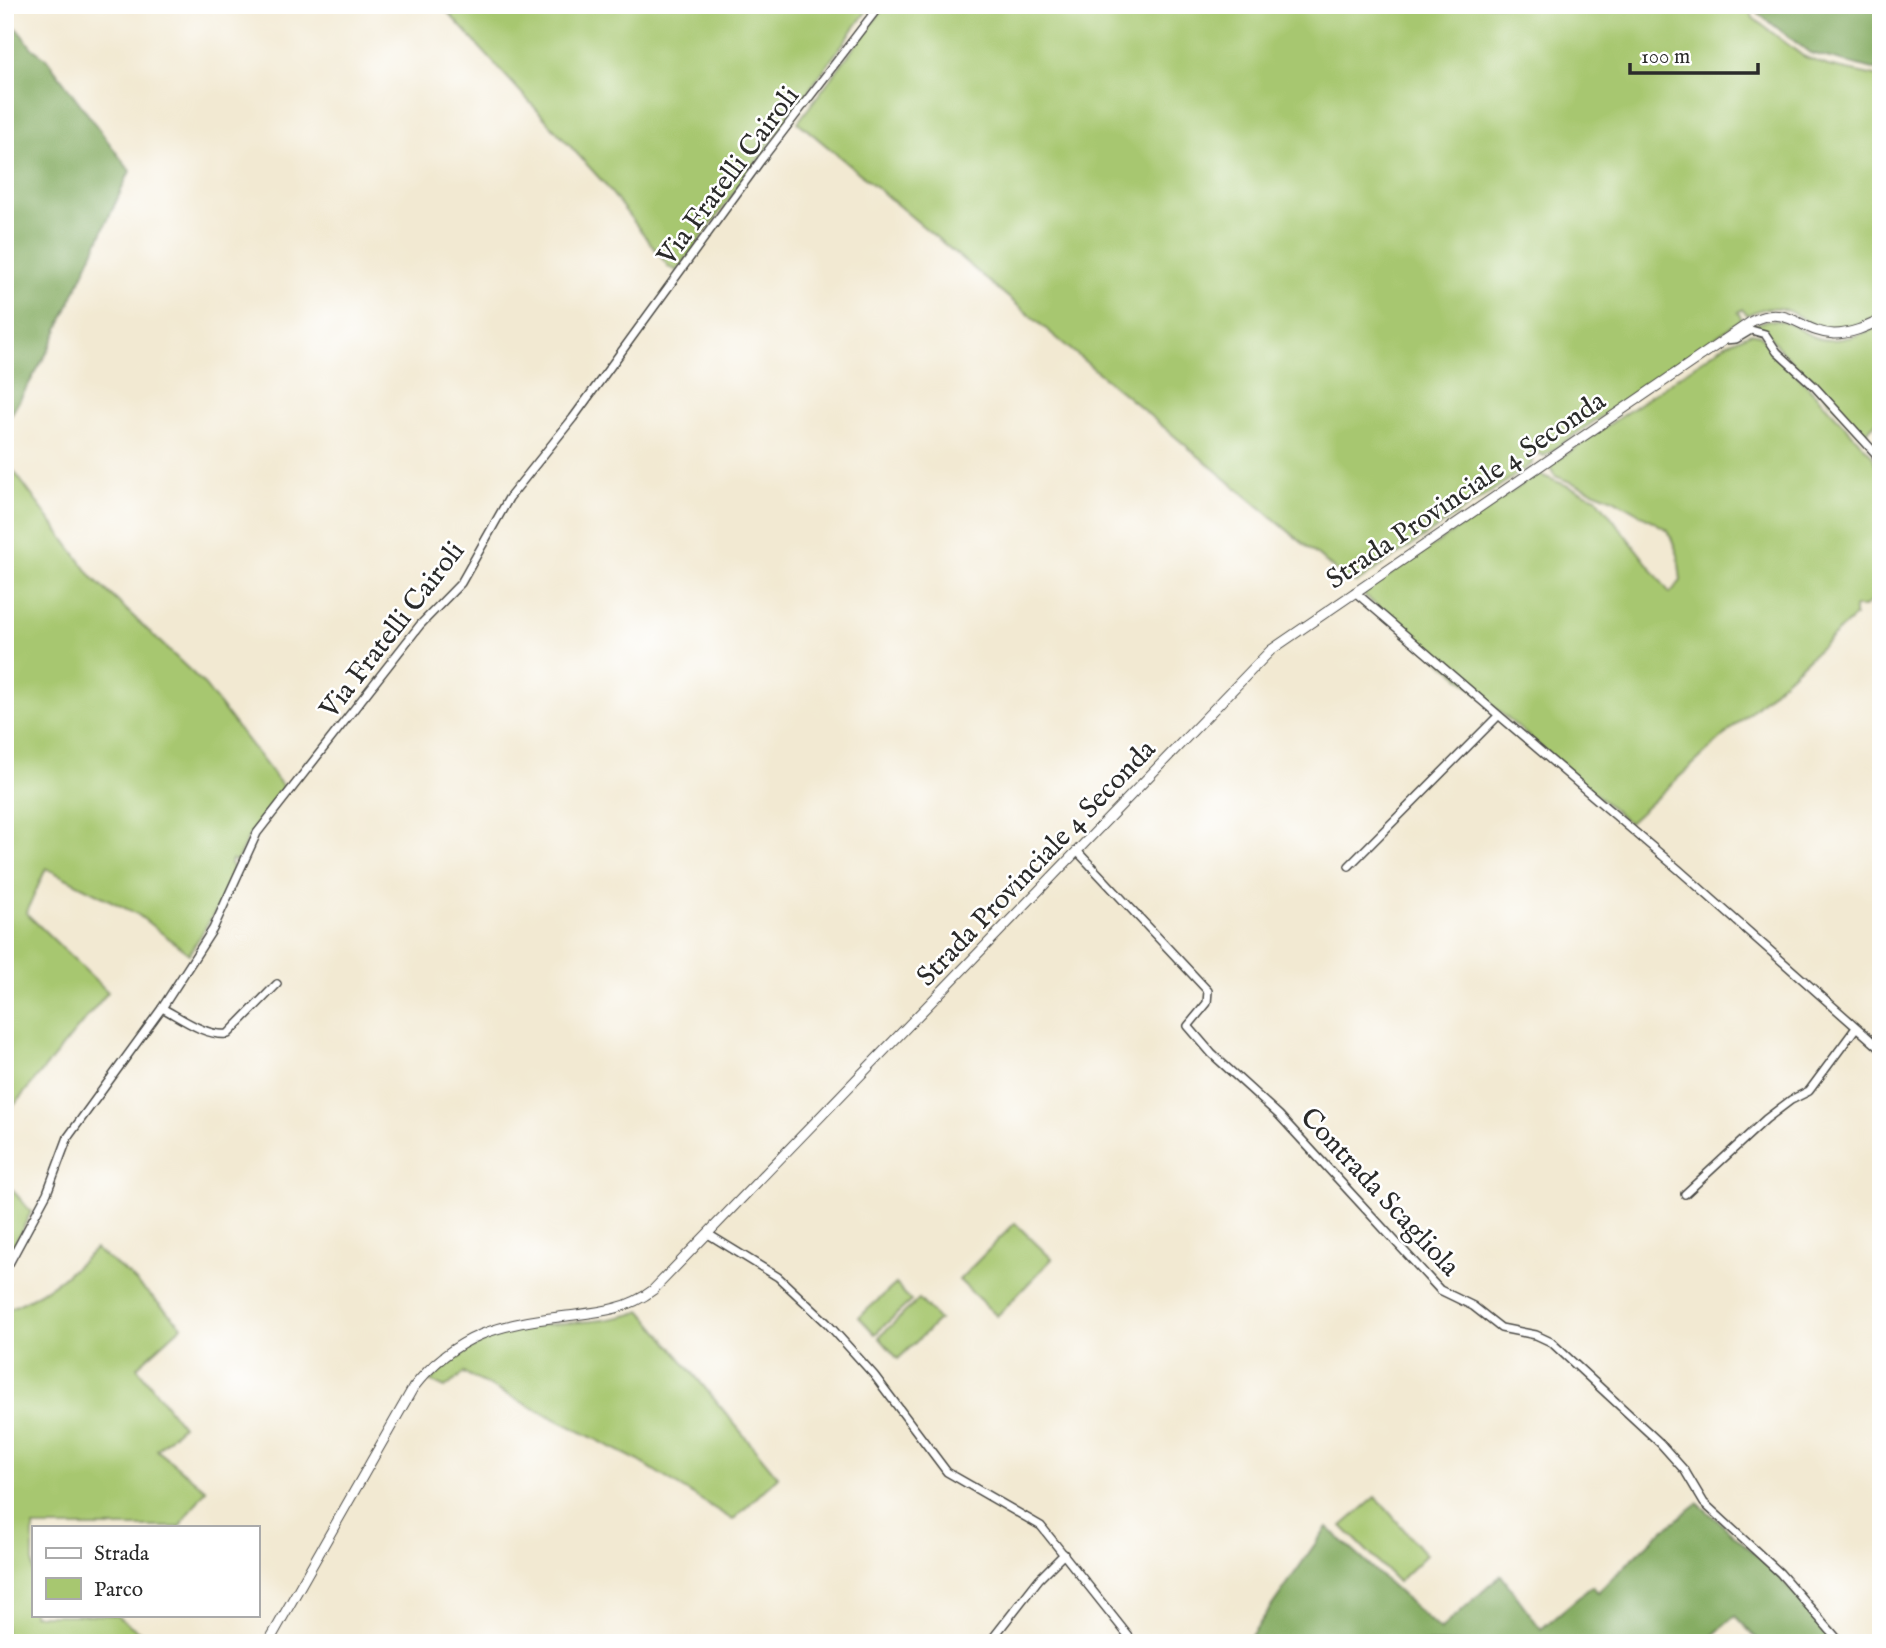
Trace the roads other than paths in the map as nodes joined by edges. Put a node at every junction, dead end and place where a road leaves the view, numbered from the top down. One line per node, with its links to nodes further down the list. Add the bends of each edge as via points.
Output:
1 (880, 5): 10 (street, Via Fratelli Cairoli, via 509,498 461,583 420,625 257,833 213,929)
2 (1881, 320): 3 (street, Strada Provinciale 4 Seconda, via 1836,334 1770,314)
3 (1723, 340): 4 (street, via 1751,330 1765,334 1876,454); 5 (street, Strada Provinciale 4 Seconda)
4 (1881, 473)
5 (1355, 592): 6 (street); 7 (street, Strada Provinciale 4 Seconda, via 1271,650)
6 (1498, 716): 8 (street); 11 (street, via 1678,869)
7 (1077, 851): 14 (street, Strada Provinciale 4 Seconda); 20 (street, Contrada Scagliola, via 1208,991 1207,1003 1188,1026 1212,1054 1279,1115 1440,1290 1473,1306 1501,1328 1551,1342 1640,1422 1685,1471 1704,1503 1762,1555)
8 (1349, 866)
9 (278, 984): 10 (street, via 228,1034 208,1031)
10 (162, 1008): 15 (street, Via Fratelli Cairoli, via 73,1129 47,1193)
11 (1855, 1029): 12 (street); 13 (street, via 1809,1091 1766,1119)
12 (1881, 1049)
13 (1685, 1194)
14 (708, 1234): 16 (street, via 778,1277 827,1323 874,1375 947,1472 1031,1517); 17 (street, Strada Provinciale 4 Seconda, via 641,1299 603,1312 490,1329 431,1365 413,1388)
15 (5, 1271)
16 (1064, 1554): 18 (street, via 1038,1579); 19 (street)
17 (268, 1643)
18 (989, 1643)
19 (1134, 1643)
20 (1841, 1643)

